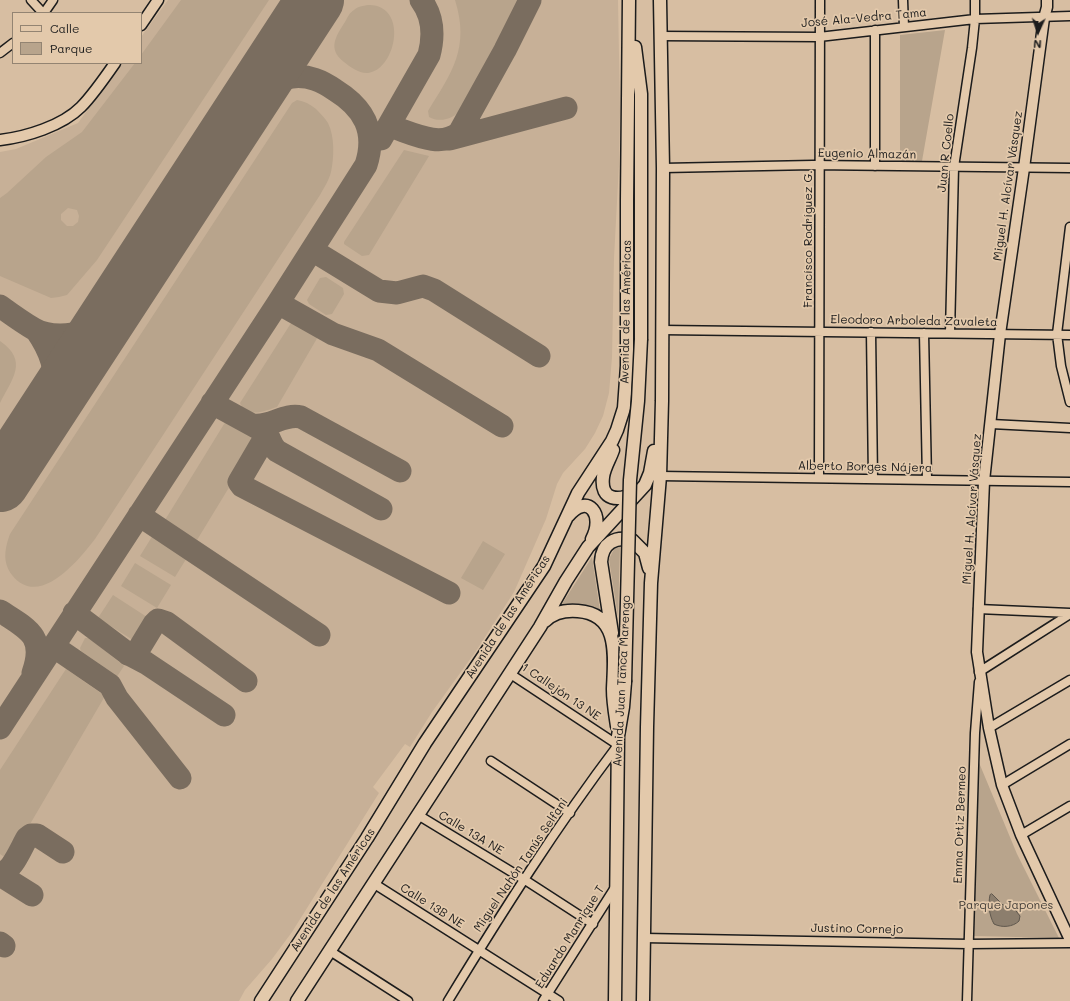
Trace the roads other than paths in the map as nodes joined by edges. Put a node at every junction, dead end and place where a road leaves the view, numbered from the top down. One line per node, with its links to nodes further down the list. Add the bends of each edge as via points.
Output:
1 (31, 0): 11 (street)
2 (53, 0): 12 (street)
3 (158, 0): 16 (street)
4 (630, 0): 32 (main road, Avenida de las Américas, via 640,94); 33 (main road, Avenida de las Américas)
5 (660, 0): 19 (main road)
6 (820, 0): 20 (street, Francísco Rodríguez G.)
7 (904, 0): 17 (street)
8 (975, 0): 15 (street, Juan R Coello)
9 (1040, 0): 14 (street, Miguel H. Alcívar Vásquez)
10 (1047, 0): 14 (street, Miguel H. Alcívar Vásquez)
11 (42, 12)
12 (44, 12)
13 (1070, 16): 14 (street, José Ala-Vedra Tama)
14 (1044, 18): 15 (street, José Ala-Vedra Tama); 29 (street, Miguel H. Alcívar Vásquez)
15 (975, 19): 17 (street, José Ala-Vedra Tama); 27 (street, Juan R Coello)
16 (142, 24)
17 (904, 27): 18 (street, José Ala-Vedra Tama)
18 (875, 30): 20 (street, José Ala-Vedra Tama); 26 (street)
19 (660, 36): 20 (street, José Ala-Vedra Tama); 28 (main road)
20 (819, 37): 25 (street, Francísco Rodríguez G.)
21 (12, 44): 22 (street)
22 (0, 53)
23 (113, 64): 24 (street, via 74,114 41,130)
24 (0, 140)
25 (820, 165): 26 (street, Eugenio Almazán); 28 (street, Eugenio Almazán); 35 (street, Francísco Rodríguez G.)
26 (875, 166): 27 (street, Eugenio Almazán)
27 (954, 167): 29 (street, Eugenio Almazán); 38 (street, Juan R Coello)
28 (663, 168): 34 (main road)
29 (1024, 168): 30 (street, Eugenio Almazán); 39 (street, Miguel H. Alcívar Vásquez)
30 (1070, 168)
31 (1070, 227): 40 (street)
32 (641, 232): 33 (main road); 42 (main road, Avenida de las Américas)
33 (627, 274): 44 (main road, Avenida de las Américas, via 627,366)
34 (662, 330): 35 (street, Eleodoro Arboleda Zavaleta); 47 (main road, via 662,401)
35 (819, 332): 36 (street, Eleodoro Arboleda Zavaleta); 48 (street, Francísco Rodríguez G.)
36 (871, 332): 37 (street, Eleodoro Arboleda Zavaleta); 49 (street)
37 (924, 333): 38 (street, Eleodoro Arboleda Zavaleta); 50 (street)
38 (950, 333): 39 (street, Eleodoro Arboleda Zavaleta)
39 (1000, 334): 40 (street, Eleodoro Arboleda Zavaleta); 45 (street, Miguel H. Alcívar Vásquez)
40 (1057, 334): 41 (street, Eleodoro Arboleda Zavaleta); 43 (street, via 1061,366)
41 (1070, 334)
42 (641, 339): 64 (main road, Avenida Juan Tanca Marengo, bridge, via 630,487 623,707)
43 (1070, 402)
44 (624, 408): 47 (main road, via 620,429 604,472 604,489 614,499 624,498 636,492); 53 (main road, Avenida de las Américas, via 612,441 578,493)
45 (991, 424): 46 (street); 51 (street, Miguel H. Alcívar Vásquez)
46 (1070, 428)
47 (655, 475): 48 (street, Alberto Borges Nájera); 54 (main road); 55 (main road, Avenida Juan Tanca Marengo)
48 (819, 478): 49 (street, Alberto Borges Nájera)
49 (873, 479): 50 (street, Alberto Borges Nájera)
50 (927, 480): 51 (street, Alberto Borges Nájera)
51 (984, 481): 52 (street, Alberto Borges Nájera); 56 (street, Miguel H. Alcívar Vásquez)
52 (1070, 482)
53 (568, 516): 54 (main road, via 575,509 584,506 595,513 596,528); 82 (main road, Avenida de las Américas, via 544,566 425,743 367,838)
54 (588, 547): 58 (main road)
55 (651, 583): 59 (main road, via 645,553 636,542 620,538 606,546 601,562); 76 (main road, Avenida Juan Tanca Marengo, via 646,734)
56 (978, 609): 57 (street); 61 (street, Miguel H. Alcívar Vásquez)
57 (1070, 614): 61 (street)
58 (540, 627): 59 (main road, via 556,613 571,610 587,612 607,625); 60 (main road)
59 (614, 646): 64 (main road, via 613,706)
60 (510, 673): 64 (street, 1 Callejón 13 NE); 70 (main road)
61 (979, 673): 63 (street, Miguel H. Alcívar Vásquez); 78 (street, Emma Ortiz Bermeo)
62 (1070, 680): 63 (street)
63 (989, 728): 67 (street, Miguel H. Alcívar Vásquez)
64 (618, 741): 69 (street, Miguel Nahón Tanús Selfani); 74 (main road, Avenida Juan Tanca Marengo)
65 (1070, 744): 67 (street)
66 (491, 761): 69 (street)
67 (1002, 785): 71 (street, Miguel H. Alcívar Vásquez)
68 (1070, 806): 71 (street)
69 (570, 813): 72 (street, Miguel Nahón Tanús Selfani)
70 (418, 815): 72 (street, Calle 13A NE); 73 (main road)
71 (1021, 835): 77 (street, Miguel H. Alcívar Vásquez)
72 (524, 880): 75 (street, Calle 13A NE); 79 (street, Miguel Nahón Tanús Selfani)
73 (373, 884): 79 (street, Calle 13B NE); 80 (main road)
74 (616, 886): 75 (street, Eduardo Manrique T); 87 (main road, Avenida Juan Tanca Marengo)
75 (593, 924): 81 (street, Eduardo Manrique T)
76 (644, 938): 78 (street, Justino Cornejo); 88 (main road, Avenida Juan Tanca Marengo)
77 (1070, 941): 78 (street, Justino Cornejo)
78 (968, 944): 89 (street, Emma Ortiz Bermeo)
79 (479, 950): 81 (street, Calle 13B NE); 85 (street, Miguel Nahón Tanús Selfani)
80 (330, 951): 83 (main road); 84 (street)
81 (546, 998): 86 (street, Calle 13B NE)
82 (261, 1001)
83 (297, 1001)
84 (408, 1001)
85 (448, 1001)
86 (559, 1001)
87 (615, 1001)
88 (643, 1001)
89 (967, 1001)

